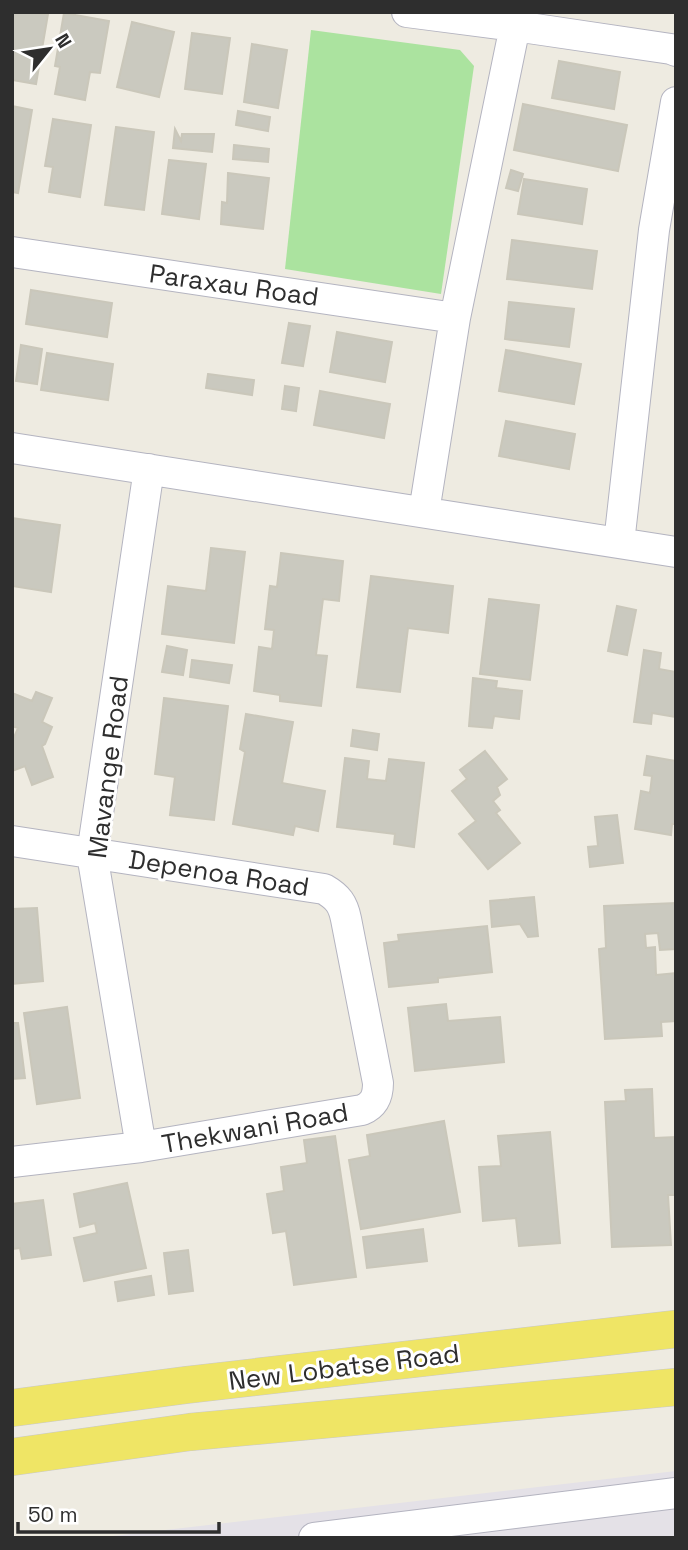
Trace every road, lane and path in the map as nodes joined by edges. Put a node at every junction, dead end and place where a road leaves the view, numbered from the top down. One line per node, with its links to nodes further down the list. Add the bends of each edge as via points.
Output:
1 (407, 12): 2 (street)
2 (515, 26): 3 (street); 6 (street)
3 (676, 51)
4 (676, 102): 10 (street, via 654,230)
5 (12, 252): 6 (street, Paraxau Road)
6 (455, 318): 9 (street)
7 (12, 448): 8 (street)
8 (149, 469): 9 (street); 13 (street, Mavange Road)
9 (424, 512): 10 (street)
10 (619, 543): 11 (street)
11 (676, 552)
12 (12, 841): 13 (street, Depenoa Road)
13 (92, 854): 14 (street, Depenoa Road, via 324,889); 15 (street, Mavange Road)
14 (340, 900): 15 (street, Thekwani Road, via 378,1083 375,1100 362,1110)
15 (141, 1147): 16 (street, Thekwani Road)
16 (12, 1163)
17 (676, 1329): 19 (main road, New Lobatse Road)
18 (676, 1387): 20 (main road, via 190,1432)
19 (12, 1408)
20 (12, 1457)
21 (676, 1493): 22 (street)
22 (314, 1538)

